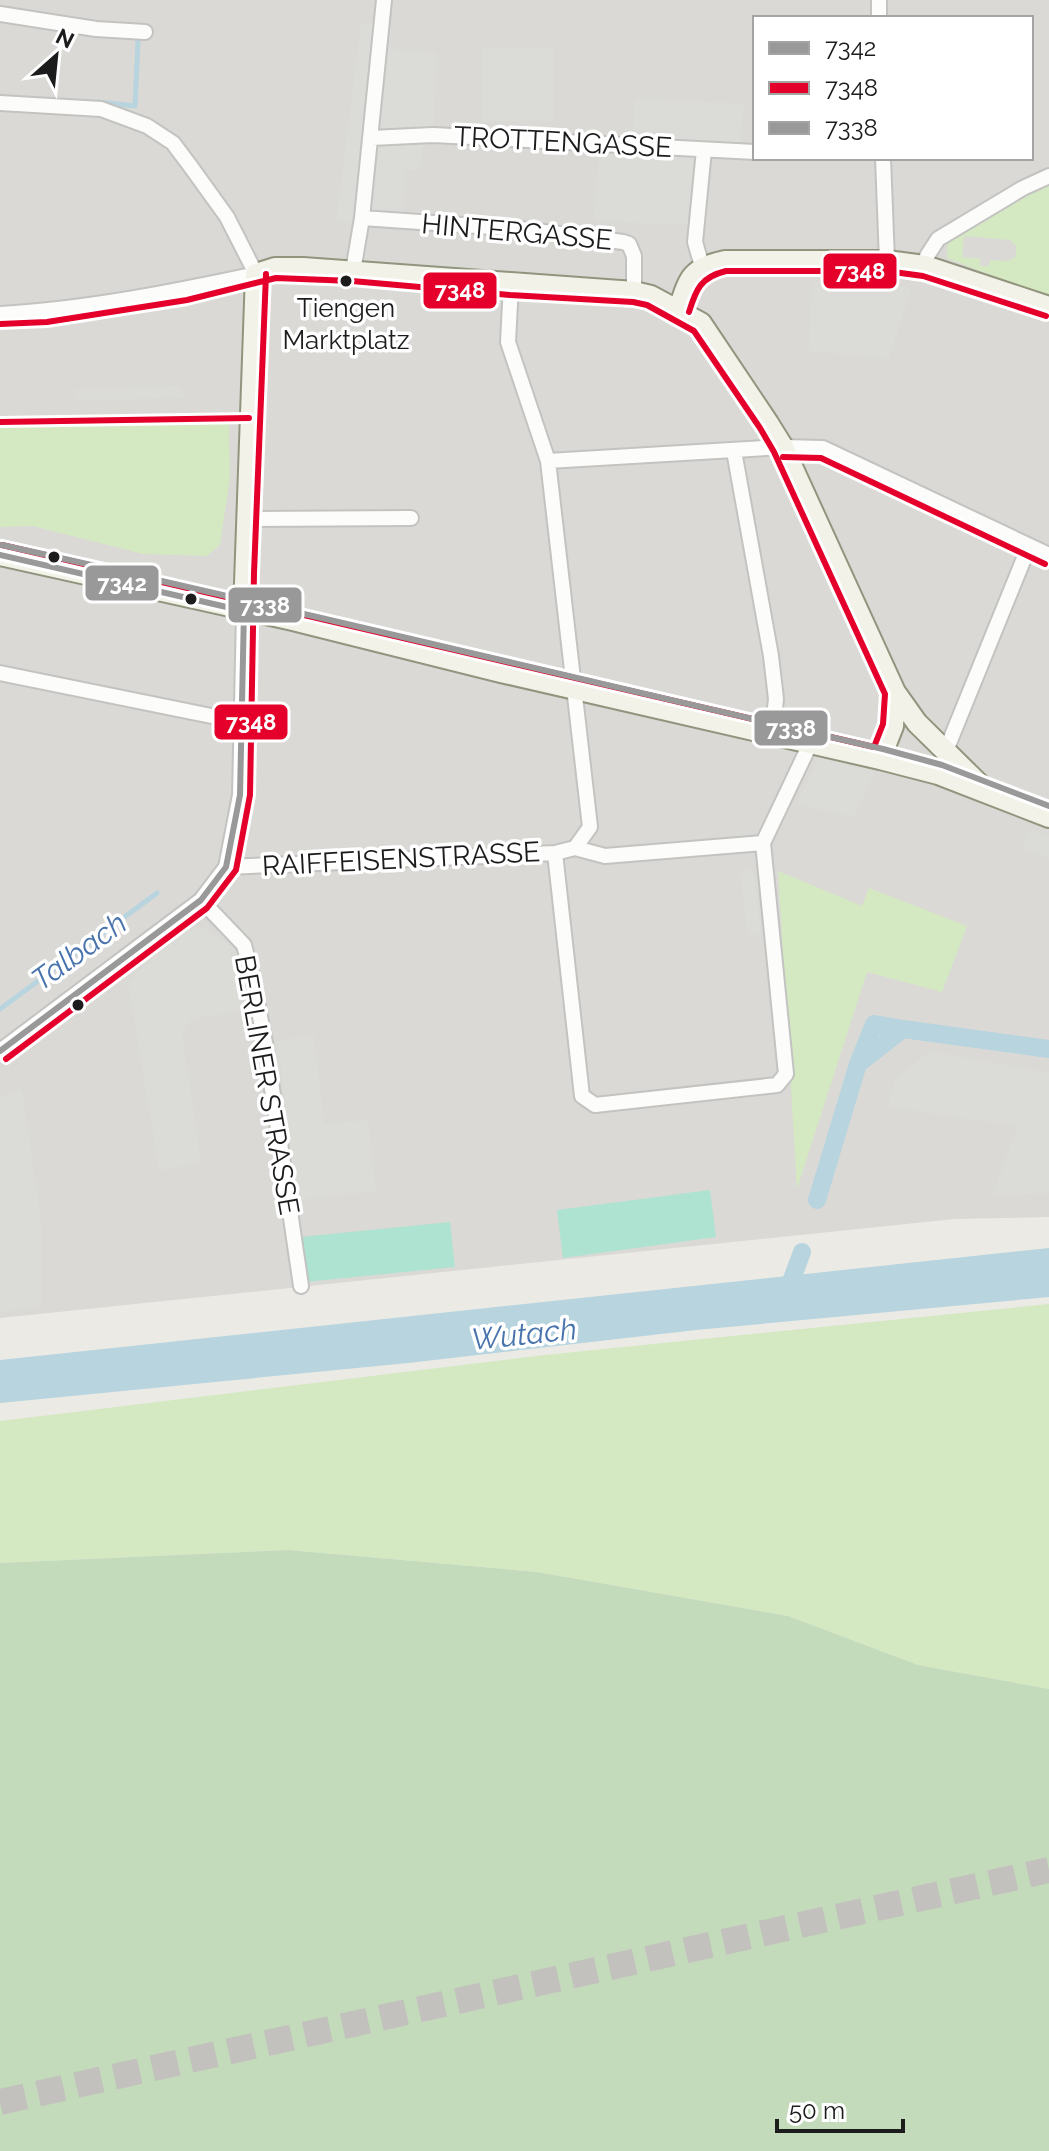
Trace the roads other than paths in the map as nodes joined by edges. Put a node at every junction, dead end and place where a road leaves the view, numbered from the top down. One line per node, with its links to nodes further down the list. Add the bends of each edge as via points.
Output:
1 (384, 0): 5 (street)
2 (0, 14): 3 (street)
3 (145, 32)
4 (0, 103): 15 (street, via 101,109 147,126 173,143 227,217)
5 (371, 138): 6 (street, TROTTENGASSE, via 433,135); 10 (street)
6 (704, 150): 7 (street, TROTTENGASSE); 12 (street, via 695,242)
7 (753, 152)
8 (883, 160): 11 (street)
9 (1049, 176): 13 (street, via 938,239)
10 (362, 218): 14 (street); 17 (street, HINTERGASSE, via 623,242 634,256)
11 (887, 261): 12 (street, via 725,261); 13 (street)
12 (702, 266): 19 (street, via 688,280)
13 (925, 266): 18 (street)
14 (353, 271): 15 (street, via 275,268); 16 (street)
15 (256, 274): 20 (street, via 45,312); 25 (street)
16 (511, 285): 17 (street); 23 (street, via 508,342)
17 (634, 292): 19 (street)
18 (1049, 307)
19 (679, 309): 21 (street, via 701,323)
20 (0, 314)
21 (783, 447): 22 (street); 26 (street, via 823,448); 32 (street)
22 (734, 451): 23 (street); 34 (street, via 771,656 776,699)
23 (548, 461): 31 (street)
24 (411, 518): 25 (street)
25 (247, 519): 29 (street)
26 (1029, 546): 27 (street); 36 (street)
27 (1048, 552)
28 (0, 555): 29 (street)
29 (244, 611): 31 (street); 33 (street)
30 (0, 673): 33 (street)
31 (572, 688): 34 (street); 41 (street, via 590,827)
32 (895, 692): 36 (street); 37 (street, via 893,726)
33 (241, 722): 43 (street, via 240,795)
34 (772, 733): 35 (street)
35 (811, 742): 37 (street); 40 (street)
36 (945, 753): 38 (street)
37 (880, 759): 38 (street)
38 (985, 791): 39 (street)
39 (1049, 817)
40 (763, 843): 41 (street, via 605,856); 42 (street, via 786,1074 777,1085 595,1105 582,1096)
41 (575, 848): 42 (street, RAIFFEISENSTRASSE)
42 (555, 853): 43 (street, RAIFFEISENSTRASSE)
43 (226, 867): 44 (street)
44 (201, 900): 45 (street); 46 (street, BERLINER STRASSE, via 244,945 266,1048)
45 (0, 1051)
46 (301, 1286)

